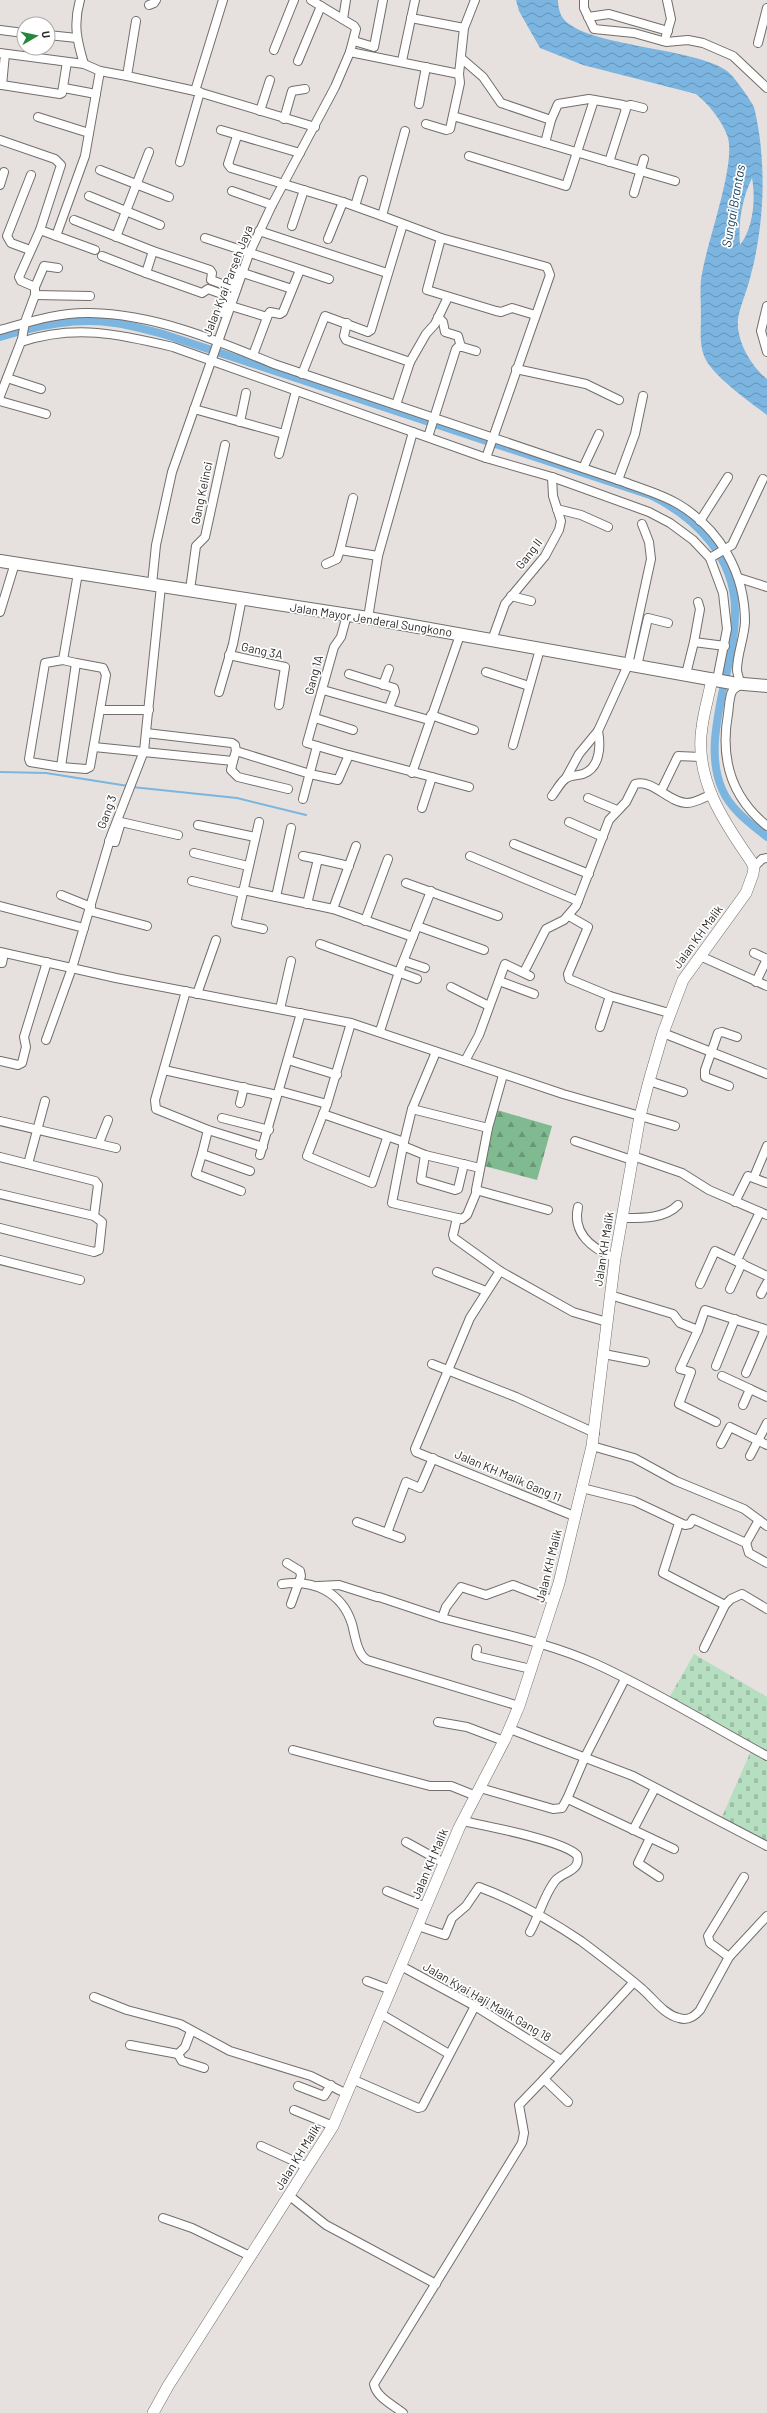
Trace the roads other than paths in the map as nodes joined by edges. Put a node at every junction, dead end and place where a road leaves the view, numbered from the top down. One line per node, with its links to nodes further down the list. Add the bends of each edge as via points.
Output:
1 (80, 0): 25 (street, via 75,21)
2 (156, 0): 12 (street)
3 (223, 0): 48 (street)
4 (294, 0): 30 (street)
5 (311, 0): 13 (street)
6 (346, 0): 17 (street)
7 (383, 0): 29 (street)
8 (415, 0): 16 (street)
9 (475, 0): 19 (street)
10 (584, 0): 15 (street)
11 (667, 0): 21 (street, via 671,19)
12 (149, 5)
13 (321, 6): 17 (street); 35 (street)
14 (766, 13): 23 (street)
15 (588, 17): 21 (street, via 609,14); 27 (street, via 595,30 634,33)
16 (411, 18): 19 (street); 36 (street)
17 (343, 19): 26 (street, via 356,29)
18 (136, 21): 42 (street)
19 (464, 28): 34 (street)
20 (0, 30): 22 (street)
21 (668, 31): 27 (street)
22 (16, 32)
23 (764, 34): 28 (street)
24 (56, 36): 25 (street)
25 (76, 38): 38 (street)
26 (354, 41): 29 (street); 31 (street, Jalan Kyai Parseh Jaya)
27 (664, 42): 46 (street, via 696,41 733,56)
28 (758, 43)
29 (374, 47): 33 (street)
30 (274, 50)
31 (350, 52): 33 (street); 60 (street, Jalan Kyai Parseh Jaya)
32 (3, 54): 37 (street); 44 (street)
33 (372, 56): 36 (street)
34 (461, 58): 41 (street); 58 (street, via 483,77 501,103)
35 (298, 61)
36 (402, 61): 39 (street)
37 (67, 62): 38 (street); 45 (street)
38 (84, 64): 40 (street)
39 (426, 67): 41 (street); 51 (street)
40 (100, 71): 42 (street); 49 (street)
41 (459, 74): 55 (street, via 460,83)
42 (127, 76): 48 (street)
43 (270, 80): 54 (street)
44 (1, 85): 45 (street, via 60,94)
45 (64, 88): 49 (street)
46 (767, 88)
47 (305, 89): 57 (street, via 292,91)
48 (197, 92): 54 (street); 72 (street)
49 (96, 94): 63 (street)
50 (594, 100): 52 (street); 58 (street, via 558,104); 67 (street)
51 (419, 104)
52 (626, 106): 53 (street); 73 (street)
53 (643, 108)
54 (260, 111): 57 (street)
55 (452, 116): 59 (street, via 449,130); 66 (street)
56 (38, 117): 63 (street)
57 (284, 118): 60 (street)
58 (551, 120): 66 (street)
59 (426, 124)
60 (314, 126): 69 (street, Jalan Kyai Parseh Jaya)
61 (221, 130): 64 (street)
62 (405, 131): 92 (street)
63 (88, 134): 100 (street, via 85,156)
64 (237, 136): 69 (street); 81 (street, via 228,164 231,168)
65 (0, 140): 97 (street, via 55,159 61,165)
66 (546, 143): 67 (street)
67 (577, 151): 70 (street, via 568,184 564,186); 73 (street)
68 (149, 152): 80 (street)
69 (300, 153): 81 (street, Jalan Kyai Parseh Jaya)
70 (469, 156)
71 (644, 159): 76 (street)
72 (180, 162)
73 (609, 162): 76 (street)
74 (100, 170): 80 (street)
75 (4, 172): 82 (street)
76 (640, 172): 79 (street); 85 (street)
77 (31, 176): 99 (street)
78 (363, 180): 90 (street)
79 (675, 181)
80 (136, 184): 87 (street); 91 (street)
81 (284, 184): 83 (street); 89 (street, Jalan Kyai Parseh Jaya)
82 (0, 185)
83 (304, 190): 88 (street); 96 (street)
84 (232, 191): 89 (street)
85 (634, 193)
86 (89, 196): 91 (street)
87 (168, 197)
88 (343, 202): 90 (street); 104 (street)
89 (272, 205): 98 (street, Jalan Kyai Parseh Jaya)
90 (355, 206): 92 (street)
91 (126, 211): 95 (street); 101 (street)
92 (382, 216): 94 (street)
93 (74, 220): 101 (street)
94 (403, 224): 103 (street); 113 (street)
95 (160, 225)
96 (292, 226)
97 (40, 230): 100 (street); 105 (street)
98 (259, 231): 108 (street, Jalan Kyai Parseh Jaya); 113 (street)
99 (3, 234): 105 (street, via 12,243)
100 (56, 236): 106 (street)
101 (116, 237): 107 (street)
102 (205, 238): 108 (street)
103 (441, 238): 122 (street, via 426,288); 127 (street, via 547,267 550,275)
104 (328, 239)
105 (30, 250): 120 (street, via 19,280)
106 (95, 250)
107 (154, 251): 114 (street); 116 (street, via 210,270)
108 (249, 254): 111 (street); 112 (street, Jalan Kyai Parseh Jaya)
109 (102, 256): 114 (street)
110 (58, 268): 120 (street, via 44,266)
111 (300, 270): 115 (street); 119 (street)
112 (240, 271): 117 (street, Jalan Kyai Parseh Jaya); 119 (street)
113 (387, 273): 130 (street, via 371,330 368,332)
114 (146, 274): 118 (street, via 202,293)
115 (329, 279)
116 (211, 280): 117 (street); 118 (street)
117 (234, 288): 123 (street, Jalan Kyai Parseh Jaya)
118 (208, 289): 123 (street)
119 (292, 289): 128 (street, via 282,313 270,312)
120 (35, 291): 121 (street); 131 (street)
121 (90, 296)
122 (448, 296): 127 (street, via 496,311 512,308); 129 (street)
123 (231, 297): 124 (street, Jalan Kyai Parseh Jaya); 126 (street)
124 (231, 306): 128 (street); 134 (street, Jalan Kyai Parseh Jaya)
125 (767, 306): 137 (street, via 761,331)
126 (222, 313)
127 (535, 315): 141 (street)
128 (267, 317): 138 (street)
129 (438, 317): 135 (street, via 446,332 458,336); 140 (street)
130 (347, 323): 140 (street, via 344,336 346,340); 142 (street, via 329,316 324,317)
131 (25, 324): 132 (street); 133 (street); 134 (street, via 64,315 89,313 135,317)
132 (0, 330)
133 (21, 341): 139 (street, via 89,331 133,337); 143 (street)
134 (218, 343): 138 (street); 139 (street, Jalan Kyai Parseh Jaya)
135 (461, 347): 136 (street); 154 (street, via 456,349)
136 (476, 351)
137 (767, 352)
138 (253, 355): 142 (street)
139 (212, 358): 145 (street); 152 (street, Jalan Kyai Parseh Jaya)
140 (410, 362): 151 (street)
141 (516, 369): 149 (street, via 586,384); 160 (street)
142 (302, 374): 151 (street)
143 (7, 378): 144 (street); 147 (street)
144 (41, 389)
145 (296, 391): 156 (street); 157 (street)
146 (246, 393): 155 (street)
147 (0, 396)
148 (643, 396): 168 (street, via 635,434)
149 (619, 400)
150 (0, 401): 153 (street)
151 (396, 405): 154 (street)
152 (194, 409): 155 (street); 183 (street, Jalan Kyai Parseh Jaya, via 164,503 156,546)
153 (46, 414)
154 (434, 420): 159 (street); 160 (street)
155 (240, 422): 157 (street)
156 (414, 432): 159 (street); 176 (street)
157 (284, 434): 162 (street)
158 (599, 434): 164 (street)
159 (428, 436): 163 (street)
160 (491, 440): 163 (street); 164 (street)
161 (225, 445): 185 (street, Gang Kelinci, via 205,537 196,546)
162 (279, 454)
163 (487, 456): 165 (street)
164 (583, 468): 168 (street)
165 (552, 477): 170 (street, Gang II); 177 (street, via 649,512 670,523)
166 (728, 477): 171 (street)
167 (763, 479): 174 (street, via 738,535 732,545)
168 (618, 480): 171 (street, via 678,504)
169 (353, 498): 175 (street)
170 (557, 509): 173 (street, via 581,515); 186 (street, Gang II, via 563,531)
171 (700, 521): 174 (street)
172 (642, 524): 202 (street, via 649,542 651,559)
173 (608, 527)
174 (724, 548): 177 (street); 182 (street)
175 (340, 550): 176 (street); 180 (street, via 337,559)
176 (378, 556): 192 (street)
177 (712, 557): 197 (street, via 726,611)
178 (0, 562): 179 (main road, Jalan Mayor Jenderal Sungkono)
179 (15, 563): 181 (main road, Jalan Mayor Jenderal Sungkono); 190 (street)
180 (326, 564)
181 (78, 573): 183 (main road, Jalan Mayor Jenderal Sungkono); 200 (street)
182 (739, 578): 184 (street); 209 (street, via 745,622)
183 (157, 585): 185 (main road, Jalan Mayor Jenderal Sungkono); 219 (street, Gang 3)
184 (767, 588)
185 (190, 590): 187 (main road, Jalan Mayor Jenderal Sungkono)
186 (511, 596): 188 (street); 195 (street, Gang II, via 500,612)
187 (242, 598): 191 (main road, Jalan Mayor Jenderal Sungkono); 199 (street, Gang 3A)
188 (531, 601)
189 (698, 602): 196 (street, via 700,609)
190 (0, 612)
191 (347, 614): 192 (main road, Jalan Mayor Jenderal Sungkono); 213 (street, Gang 1A, via 341,637 334,646)
192 (368, 618): 194 (main road, Jalan Mayor Jenderal Sungkono)
193 (668, 623): 202 (street, via 648,618)
194 (460, 635): 195 (main road, Jalan Mayor Jenderal Sungkono); 220 (street)
195 (492, 640): 198 (main road, Jalan Mayor Jenderal Sungkono)
196 (694, 642): 197 (street); 206 (street)
197 (725, 646): 207 (street)
198 (540, 649): 202 (main road, Jalan Mayor Jenderal Sungkono); 211 (street)
199 (229, 655): 215 (street); 216 (street, Gang 3A, via 285,667)
200 (63, 660): 201 (street); 234 (street, via 45,663 29,758 30,762)
201 (76, 663): 218 (street, via 103,668 106,671); 234 (street)
202 (632, 666): 206 (main road, Jalan Mayor Jenderal Sungkono); 224 (street)
203 (388, 669): 210 (street)
204 (486, 672): 211 (street)
205 (349, 674): 210 (street)
206 (686, 674): 207 (main road, Jalan Mayor Jenderal Sungkono)
207 (716, 680): 209 (main road, Jalan Mayor Jenderal Sungkono); 232 (street, via 702,727)
208 (767, 681): 209 (street)
209 (736, 684): 212 (main road, Jalan Mayor Jenderal Sungkono); 214 (main road, Jalan Mayor Jenderal Sungkono); 251 (street, via 726,724 727,771 744,804)
210 (383, 685): 217 (street, via 395,690)
211 (529, 686): 226 (street)
212 (767, 686)
213 (323, 690): 217 (street); 221 (street, Gang 1A)
214 (767, 691)
215 (219, 692)
216 (279, 705)
217 (389, 708): 220 (street)
218 (100, 710): 219 (street); 228 (street)
219 (149, 710): 225 (street, Gang 3)
220 (430, 717): 223 (street); 235 (street)
221 (315, 718): 222 (street); 227 (street, Gang 1A, via 307,743)
222 (353, 730)
223 (474, 730)
224 (598, 731): 238 (street, via 579,754); 238 (street, via 600,748 595,763 584,774)
225 (146, 733): 229 (street, Gang 3); 230 (street, via 232,743 235,744)
226 (513, 745)
227 (317, 746): 231 (street); 236 (street)
228 (94, 747): 229 (street); 234 (street, via 88,768)
229 (144, 751): 233 (street); 256 (street, Gang 3)
230 (236, 751): 233 (street); 236 (street)
231 (348, 756): 235 (street); 236 (street, via 338,780)
232 (701, 757): 241 (street, via 678,756); 242 (street)
233 (232, 761): 240 (street, via 231,770 238,777)
234 (61, 767)
235 (412, 773): 237 (street)
236 (310, 774): 245 (street)
237 (432, 777): 239 (street); 246 (street)
238 (566, 778): 243 (street)
239 (469, 787)
240 (288, 790)
241 (661, 791): 242 (street, via 687,803); 247 (street, via 635,784 626,802)
242 (710, 795): 267 (street)
243 (552, 796)
244 (588, 798): 247 (street)
245 (303, 799)
246 (422, 808)
247 (617, 810): 255 (street, via 609,820)
248 (259, 822): 254 (street)
249 (569, 822): 255 (street)
250 (198, 825): 254 (street)
251 (767, 826)
252 (291, 828): 274 (street)
253 (178, 835): 256 (street, via 121,822 115,842)
254 (255, 837): 265 (street)
255 (602, 837): 268 (street)
256 (109, 841): 278 (street, Gang 3)
257 (514, 844): 268 (street)
258 (356, 846): 266 (street)
259 (194, 853): 265 (street)
260 (303, 856): 263 (street)
261 (470, 856): 275 (street)
262 (767, 858): 267 (street, via 762,859)
263 (318, 859): 266 (street); 276 (street)
264 (388, 859): 282 (street)
265 (248, 866): 272 (street)
266 (349, 866): 279 (street)
267 (754, 867): 293 (street, Jalan KH Malik, via 746,893)
268 (589, 874): 275 (street)
269 (192, 881): 272 (street)
270 (406, 883): 271 (street)
271 (431, 891): 280 (street); 284 (street)
272 (242, 892): 274 (street); 286 (street, via 236,923)
273 (61, 895): 278 (street)
274 (276, 897): 276 (street)
275 (578, 901): 281 (street)
276 (307, 904): 279 (street)
277 (0, 906): 285 (street)
278 (90, 909): 283 (street); 285 (street, Gang 3)
279 (333, 909): 282 (street)
280 (498, 916)
281 (569, 916): 303 (street, via 546,929 527,974 505,964); 310 (street, via 588,928 568,978)
282 (365, 920): 287 (street)
283 (147, 926)
284 (418, 926): 287 (street); 290 (street)
285 (84, 928): 299 (street, Gang 3)
286 (262, 929)
287 (413, 937): 296 (street)
288 (216, 940): 308 (street)
289 (320, 944): 301 (street)
290 (484, 950)
291 (2, 953): 297 (street); 298 (street)
292 (754, 954): 294 (street)
293 (700, 956): 304 (street); 314 (street, Jalan KH Malik, via 684,980)
294 (767, 959): 304 (street)
295 (291, 961): 312 (street)
296 (404, 961): 300 (street); 301 (street)
297 (47, 962): 299 (street); 324 (street, via 24,1037 26,1046 22,1063 18,1066)
298 (0, 963)
299 (72, 968): 307 (street); 320 (street, Gang 3)
300 (425, 968)
301 (399, 972): 302 (street); 317 (street)
302 (417, 979)
303 (499, 981): 309 (street); 311 (street)
304 (756, 982): 305 (street)
305 (767, 986)
306 (451, 987): 311 (street)
307 (186, 991): 308 (street); 326 (street)
308 (197, 994): 312 (street)
309 (534, 994)
310 (610, 996): 314 (street); 316 (street)
311 (489, 1006): 325 (street, via 479,1034)
312 (280, 1009): 313 (street)
313 (301, 1013): 315 (street); 323 (street)
314 (670, 1014): 318 (street, Jalan KH Malik)
315 (351, 1023): 317 (street); 329 (street)
316 (600, 1027)
317 (380, 1031): 321 (street)
318 (662, 1033): 322 (street); 330 (street, Jalan KH Malik)
319 (737, 1037): 322 (street, via 719,1032)
320 (46, 1040)
321 (436, 1052): 325 (street); 338 (street)
322 (712, 1053): 328 (street); 331 (street, via 705,1077)
323 (288, 1060): 329 (street); 334 (street)
324 (0, 1061)
325 (464, 1061): 327 (street)
326 (164, 1070): 332 (street); 347 (street, via 155,1100 156,1109)
327 (503, 1074): 340 (street); 346 (street)
328 (767, 1074)
329 (337, 1075): 337 (street)
330 (649, 1081): 333 (street); 340 (street, Jalan KH Malik)
331 (729, 1086)
332 (244, 1087): 334 (street); 336 (street)
333 (683, 1092)
334 (278, 1093): 337 (street); 348 (street)
335 (45, 1101): 345 (street)
336 (240, 1103)
337 (328, 1104): 339 (street)
338 (412, 1109): 346 (street); 352 (street)
339 (323, 1114): 349 (street); 349 (street, via 307,1156 371,1183 374,1181)
340 (640, 1116): 344 (street); 360 (street, Jalan KH Malik)
341 (222, 1118): 348 (street)
342 (108, 1120): 351 (street)
343 (0, 1121): 345 (street)
344 (675, 1126)
345 (37, 1128): 351 (street); 361 (street)
346 (488, 1128): 363 (street)
347 (208, 1130): 353 (street); 356 (street)
348 (269, 1130): 353 (street)
349 (387, 1138): 352 (street)
350 (575, 1141): 360 (street)
351 (99, 1143): 355 (street)
352 (404, 1144): 358 (street); 376 (street, via 392,1203)
353 (263, 1146): 357 (street)
354 (767, 1146): 365 (street)
355 (116, 1148)
356 (202, 1154): 364 (street); 367 (street, via 196,1174)
357 (260, 1155)
358 (425, 1155): 362 (street); 362 (street, via 422,1180 455,1190 458,1189)
359 (0, 1157): 361 (street)
360 (632, 1158): 370 (street, via 682,1173); 377 (street, Jalan KH Malik)
361 (28, 1164): 375 (street, via 98,1183)
362 (464, 1164): 363 (street)
363 (480, 1168): 368 (street)
364 (250, 1171)
365 (754, 1177): 366 (street); 370 (street, via 748,1176)
366 (767, 1183)
367 (241, 1191)
368 (477, 1191): 373 (street); 376 (street, via 467,1215 464,1218)
369 (0, 1194): 375 (street)
370 (735, 1202): 374 (street)
371 (678, 1205): 377 (street, via 652,1217)
372 (578, 1207): 379 (street, via 576,1217 582,1236 599,1251)
373 (548, 1210)
374 (763, 1213): 381 (street)
375 (94, 1216): 378 (street, via 103,1226 99,1250 94,1252)
376 (457, 1218): 382 (street, via 454,1238)
377 (622, 1218): 379 (street, Jalan KH Malik)
378 (0, 1228)
379 (615, 1258): 391 (street, Jalan KH Malik)
380 (0, 1260): 385 (street)
381 (740, 1261): 384 (street); 387 (street, via 715,1251); 388 (street)
382 (500, 1271): 389 (street); 393 (street, via 573,1312)
383 (437, 1272): 389 (street)
384 (767, 1276)
385 (80, 1280)
386 (767, 1283): 390 (street)
387 (700, 1284)
388 (730, 1289)
389 (486, 1291): 399 (street, via 470,1318)
390 (761, 1294)
391 (610, 1295): 393 (street, Jalan KH Malik); 394 (street, via 673,1314 680,1323)
392 (735, 1319): 394 (street, via 705,1310); 398 (street); 400 (street, via 766,1329)
393 (607, 1322): 395 (street, Jalan KH Malik)
394 (698, 1330): 405 (street, via 680,1368 691,1372 679,1404)
395 (604, 1354): 396 (street); 407 (street, Jalan KH Malik)
396 (645, 1362)
397 (432, 1364): 399 (street)
398 (716, 1366)
399 (450, 1370): 407 (street); 413 (street, Jalan KH Malik Gang 11, via 415,1449 416,1452)
400 (746, 1373)
401 (722, 1376): 402 (street)
402 (750, 1389): 403 (street); 404 (street)
403 (767, 1397)
404 (742, 1405)
405 (716, 1422)
406 (767, 1423): 408 (street)
407 (594, 1433): 411 (street, Jalan KH Malik)
408 (758, 1440): 409 (street, via 730,1427); 410 (street); 412 (street)
409 (721, 1444)
410 (767, 1444)
411 (592, 1446): 414 (street, Jalan KH Malik); 416 (street, via 634,1458 676,1481 744,1509)
412 (750, 1456)
413 (433, 1458): 415 (street, Jalan KH Malik Gang 11); 420 (street, via 420,1488 406,1482)
414 (582, 1488): 415 (street, Jalan KH Malik); 418 (street, via 634,1501)
415 (574, 1516): 428 (street, Jalan KH Malik)
416 (759, 1520): 419 (street); 422 (street)
417 (358, 1522): 420 (street)
418 (679, 1523): 422 (street, via 688,1525 693,1519); 430 (street, via 663,1573)
419 (767, 1526)
420 (387, 1533): 421 (street)
421 (401, 1538)
422 (746, 1543): 424 (street, via 749,1553)
423 (287, 1563): 425 (street, via 300,1571)
424 (767, 1563)
425 (301, 1582): 426 (street); 427 (street); 429 (street)
426 (282, 1584)
427 (318, 1586): 432 (street, via 339,1584); 438 (street, via 339,1600 351,1622 363,1658)
428 (554, 1601): 432 (street, via 514,1586 486,1595 461,1587 446,1606); 433 (street, Jalan KH Malik)
429 (291, 1604)
430 (725, 1605): 431 (street, via 742,1594); 434 (street)
431 (767, 1608)
432 (442, 1618): 433 (street)
433 (540, 1643): 436 (street, Jalan KH Malik); 437 (street, via 596,1664)
434 (704, 1648)
435 (477, 1649): 436 (street, via 476,1656)
436 (531, 1669): 438 (street, Jalan KH Malik)
437 (625, 1679): 443 (street); 444 (street)
438 (519, 1706): 440 (street, Jalan KH Malik)
439 (438, 1722): 441 (street, via 467,1727)
440 (510, 1729): 441 (street, Jalan KH Malik); 444 (street)
441 (504, 1741): 446 (street, Jalan KH Malik)
442 (294, 1750): 446 (street, via 430,1786 451,1786)
443 (767, 1756)
444 (585, 1757): 445 (street); 447 (street)
445 (655, 1788): 449 (street); 452 (street)
446 (478, 1792): 447 (street, via 553,1809 562,1808); 448 (street, Jalan KH Malik)
447 (567, 1799): 449 (street)
448 (463, 1821): 454 (street, Jalan KH Malik); 459 (street, via 533,1837 577,1855 578,1862 575,1867 554,1882)
449 (633, 1830): 450 (street)
450 (650, 1838): 453 (street); 455 (street, via 638,1863)
451 (406, 1842): 454 (street)
452 (767, 1846)
453 (674, 1849)
454 (444, 1863): 458 (street, Jalan KH Malik)
455 (659, 1877)
456 (744, 1877): 463 (street, via 708,1936 710,1943)
457 (387, 1891): 458 (street)
458 (426, 1907): 461 (street, Jalan KH Malik)
459 (539, 1916): 461 (street, via 500,1894 479,1887 466,1906 452,1918 445,1935); 462 (street); 466 (street, via 581,1941)
460 (767, 1916): 463 (street)
461 (418, 1926): 464 (street, Jalan KH Malik)
462 (530, 1932)
463 (729, 1957): 466 (street, via 694,2017 679,2018 661,2008)
464 (401, 1966): 467 (street, Jalan KH Malik); 469 (street, Jalan Kyai Haji Malik Gang 18)
465 (367, 1981): 467 (street)
466 (633, 1983): 475 (street)
467 (391, 1990): 470 (street, Jalan KH Malik)
468 (94, 1997): 471 (street, via 127,2010 180,2024)
469 (475, 2006): 474 (street); 475 (street, Jalan Kyai Haji Malik Gang 18)
470 (381, 2014): 474 (street); 478 (street, Jalan KH Malik)
471 (191, 2031): 473 (street, via 185,2047); 480 (street, via 230,2051 298,2072)
472 (130, 2045): 473 (street)
473 (178, 2054): 476 (street, via 182,2061)
474 (449, 2054): 478 (street, via 420,2108)
475 (561, 2060): 477 (street)
476 (204, 2068)
477 (544, 2079): 482 (street); 490 (street, via 519,2105 524,2133 522,2143)
478 (354, 2080): 481 (street, Jalan KH Malik)
479 (298, 2086): 480 (street, via 324,2096)
480 (331, 2086): 481 (street)
481 (347, 2094): 484 (street, Jalan KH Malik)
482 (568, 2102)
483 (294, 2110): 484 (street)
484 (333, 2126): 486 (street, Jalan KH Malik)
485 (261, 2146): 486 (street)
486 (307, 2168): 489 (street, Jalan KH Malik)
487 (291, 2197): 490 (street, via 326,2225)
488 (163, 2218): 489 (street, via 192,2228)
489 (250, 2256): 491 (street, Jalan KH Malik)
490 (436, 2284): 492 (street, via 374,2384 380,2395)
491 (153, 2413)
492 (403, 2413)

